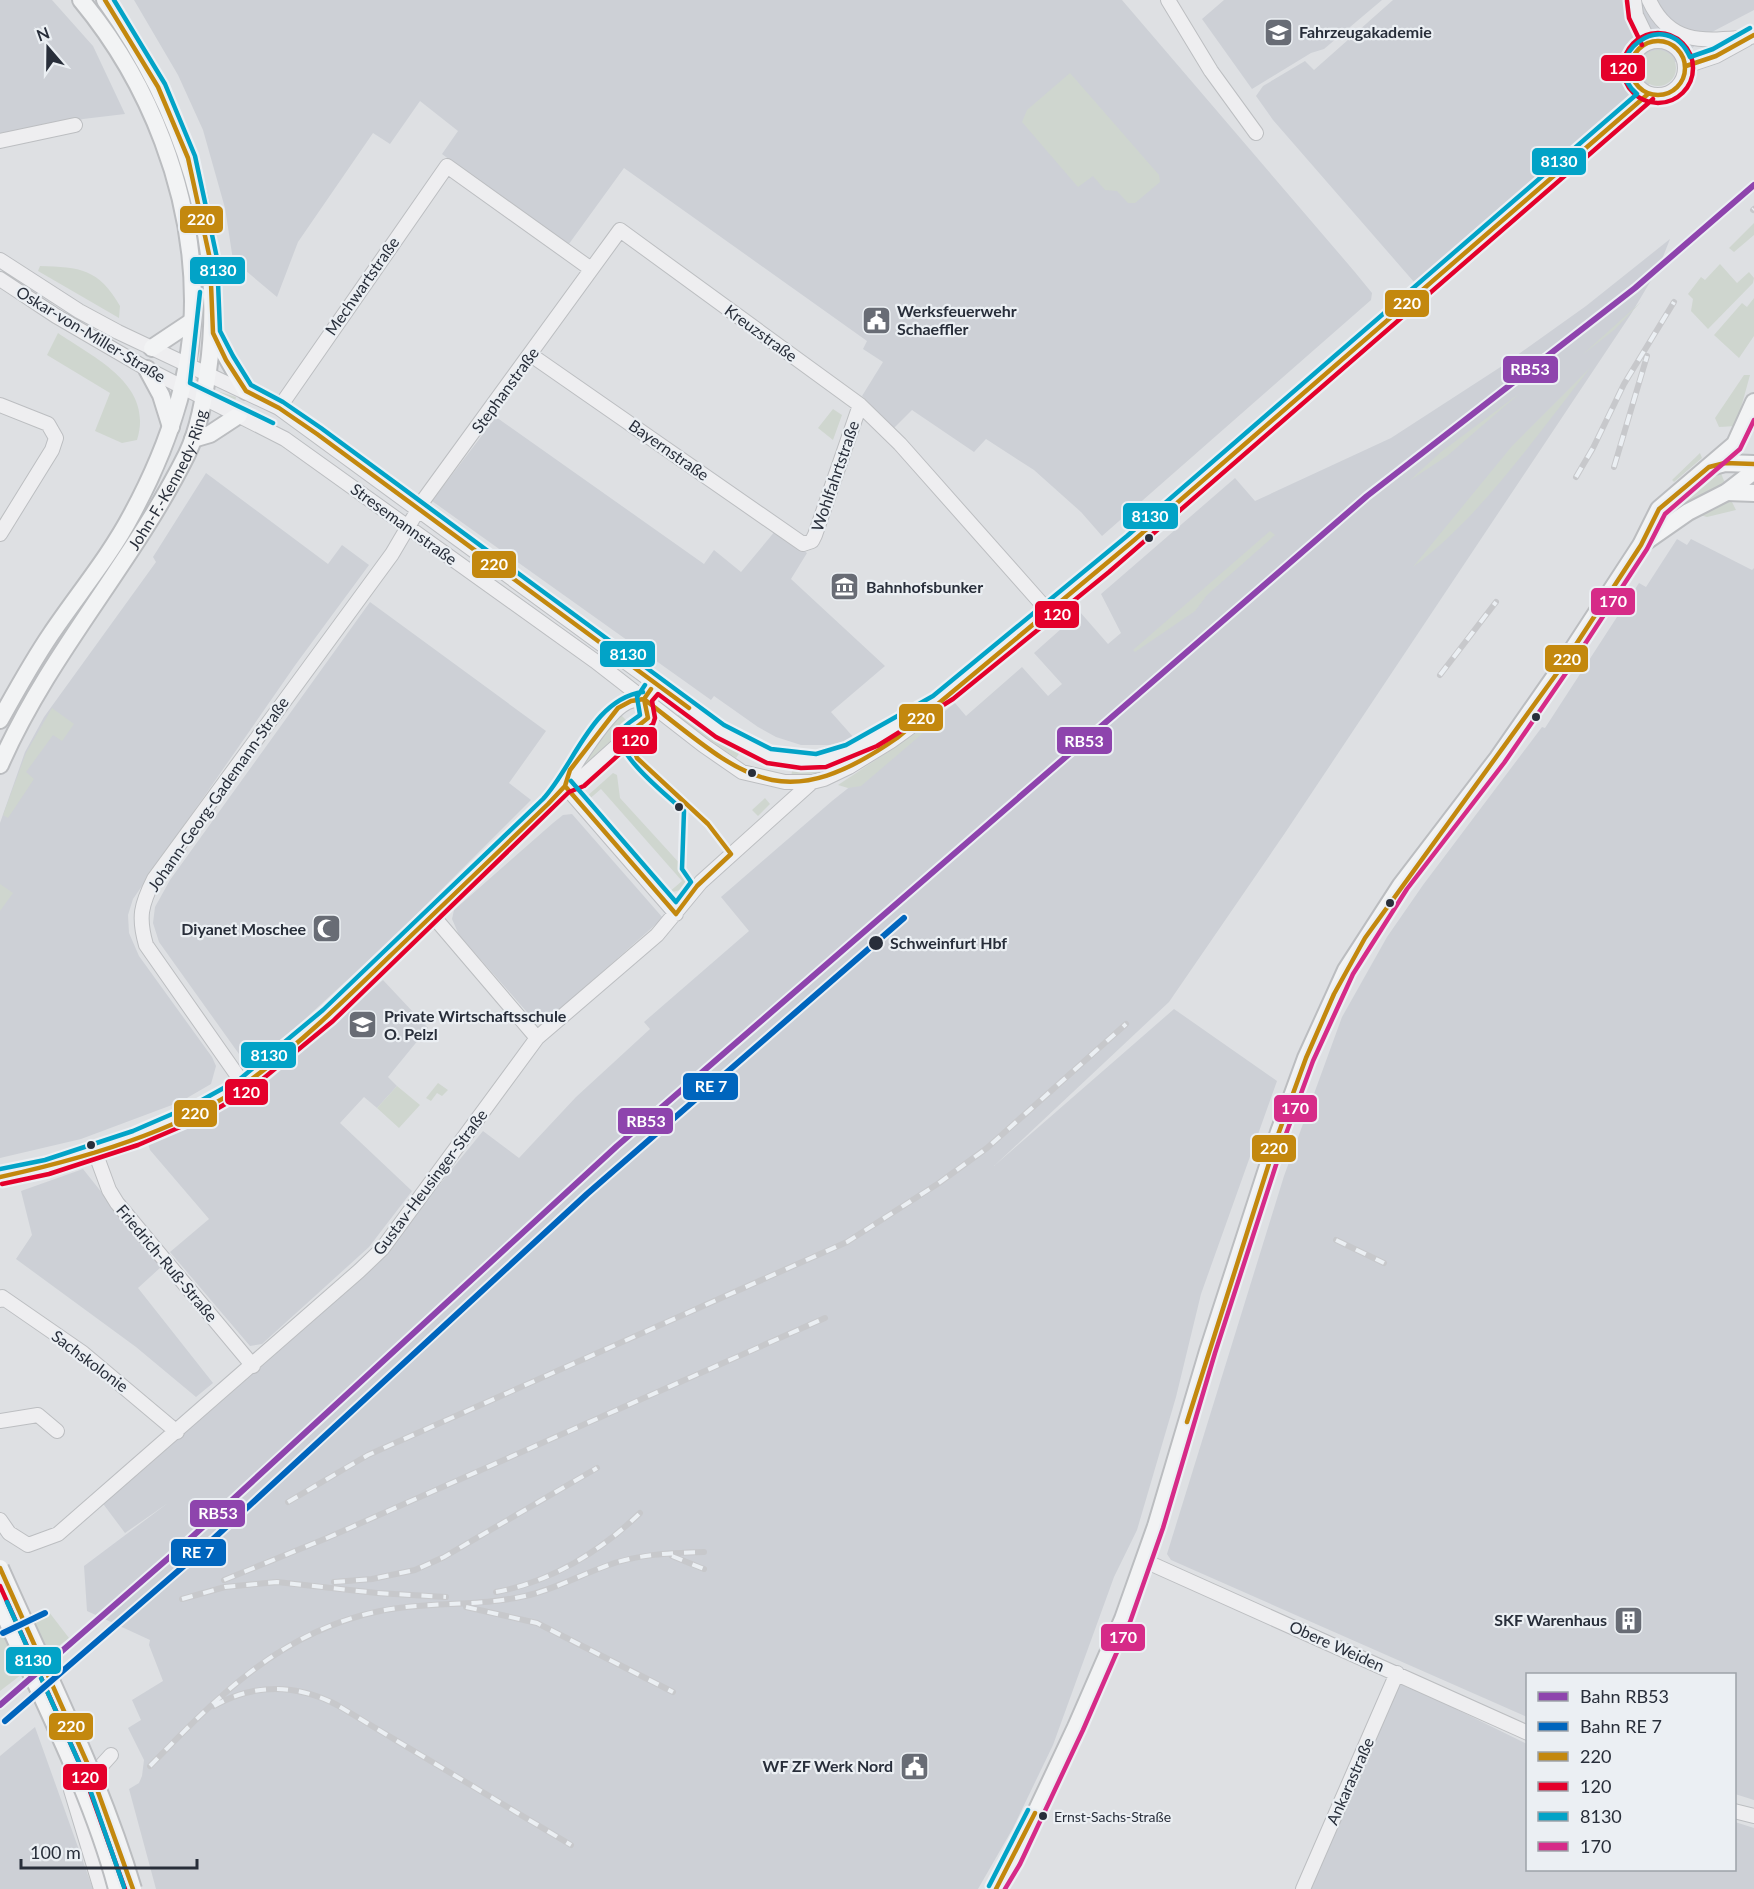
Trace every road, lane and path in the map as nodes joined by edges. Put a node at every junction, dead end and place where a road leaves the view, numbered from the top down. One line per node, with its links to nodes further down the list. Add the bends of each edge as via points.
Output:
1 (81, 0): 16 (main road, John-F.-Kennedy-Ring, via 134,78 166,149 182,207 192,276)
2 (105, 0): 17 (main road, John-F.-Kennedy-Ring, via 158,87 188,158 205,228)
3 (1168, 0): 11 (street, via 1211,71)
4 (1634, 0): 7 (street, via 1636,15)
5 (1649, 0): 6 (street, via 1667,24 1690,38 1709,41)
6 (1752, 36): 8 (street, via 1716,56)
7 (1649, 42): 8 (street, via 1663,41 1676,47); 9 (street, via 1636,51 1631,66 1633,79)
8 (1686, 66): 9 (street, via 1678,88 1664,95)
9 (1648, 94): 45 (street)
10 (75, 125): 12 (street)
11 (1256, 133)
12 (0, 141)
13 (0, 260): 18 (street, Oskar-von-Miller-Straße, via 79,311)
14 (591, 269): 19 (street, Stephanstraße); 27 (street, Kreuzstraße, via 620,230); 28 (street, Mechwartstraße, via 447,166)
15 (0, 279): 21 (street, Oskar-von-Miller-Straße)
16 (191, 322): 18 (main road); 20 (main road, John-F.-Kennedy-Ring)
17 (213, 333): 22 (main road, John-F.-Kennedy-Ring); 24 (main road)
18 (152, 348): 20 (street, Oskar-von-Miller-Straße)
19 (531, 355): 38 (street, Stephanstraße); 41 (street, Bayernstraße)
20 (186, 366): 22 (street, Stresemannstraße); 23 (main road, John-F.-Kennedy-Ring)
21 (147, 369): 23 (street, Oskar-von-Miller-Straße); 31 (main road)
22 (207, 375): 24 (street, Stresemannstraße); 25 (main road, John-F.-Kennedy-Ring)
23 (182, 387): 25 (street, Stresemannstraße); 31 (main road, John-F.-Kennedy-Ring)
24 (246, 391): 28 (street, Stresemannstraße)
25 (203, 397): 30 (street, Stresemannstraße); 32 (main road, John-F.-Kennedy-Ring)
26 (0, 405): 40 (street, via 36,418 53,430 56,438)
27 (860, 405): 41 (street, Wohlfahrtstraße, via 815,535); 45 (street, Kreuzstraße, via 900,444)
28 (279, 408): 38 (street, Stresemannstraße)
29 (1754, 409): 34 (main road, via 1735,444)
30 (239, 415): 32 (main road, via 210,434); 39 (street, Stresemannstraße, via 285,438)
31 (171, 427): 49 (main road, John-F.-Kennedy-Ring, via 131,516 50,636)
32 (193, 439): 50 (main road, John-F.-Kennedy-Ring, via 148,522 37,691)
33 (1754, 464): 34 (main road)
34 (1710, 467): 42 (main road, via 1659,509)
35 (1754, 471): 36 (main road)
36 (1727, 492): 37 (main road); 42 (main road, via 1688,512)
37 (1754, 493)
38 (418, 511): 39 (street, Johann-Georg-Gademann-Straße); 43 (street, Stresemannstraße)
39 (409, 527): 44 (street, Stresemannstraße); 56 (street, Johann-Georg-Gademann-Straße, via 154,879 144,900 140,924 146,945)
40 (0, 534)
41 (807, 544)
42 (1641, 544): 65 (main road, via 1498,758 1379,917 1334,994 1279,1132)
43 (499, 569): 44 (street); 46 (street, Stresemannstraße)
44 (488, 585): 47 (street, Stresemannstraße)
45 (1048, 611): 48 (street)
46 (656, 682): 47 (street); 48 (street, Stresemannstraße, via 736,741 769,756 801,761 849,752)
47 (644, 699): 51 (street, Stresemannstraße, via 742,772 769,780); 52 (street, via 618,708 570,770); 52 (street, via 648,718 579,780)
48 (937, 702): 51 (street, via 916,723 865,758)
49 (0, 720)
50 (0, 765)
51 (812, 782): 53 (street, Gustav-Heusinger-Straße, via 711,872)
52 (565, 786): 53 (street); 54 (street)
53 (676, 914): 55 (street, Gustav-Heusinger-Straße, via 657,935)
54 (433, 916): 55 (street); 56 (street, via 328,1016)
55 (537, 1038): 60 (street, Gustav-Heusinger-Straße, via 382,1249)
56 (244, 1085): 57 (street, via 175,1122)
57 (95, 1152): 58 (street); 60 (street, Friedrich-Ruß-Straße, via 117,1203)
58 (0, 1177)
59 (0, 1300): 63 (street, Sachskolonie, via 2,1296 83,1353)
60 (253, 1366): 63 (street, Gustav-Heusinger-Straße)
61 (0, 1421): 62 (street, via 38,1415)
62 (57, 1431)
63 (177, 1432): 64 (street, Gustav-Heusinger-Straße, via 58,1534 28,1545 9,1533)
64 (0, 1520)
65 (1145, 1561): 68 (street, Obere Weiden); 76 (main road, via 1080,1717)
66 (0, 1568): 75 (main road, bridge, via 112,1824)
67 (0, 1605): 74 (main road, bridge, via 89,1807)
68 (1397, 1673): 69 (street, Obere Weiden); 77 (street, Ankarastraße)
69 (1526, 1732)
70 (111, 1755): 73 (street, via 92,1776 71,1790)
71 (1736, 1812): 72 (street)
72 (1754, 1816)
73 (101, 1889)
74 (117, 1889)
75 (133, 1889)
76 (996, 1889)
77 (1303, 1889)

